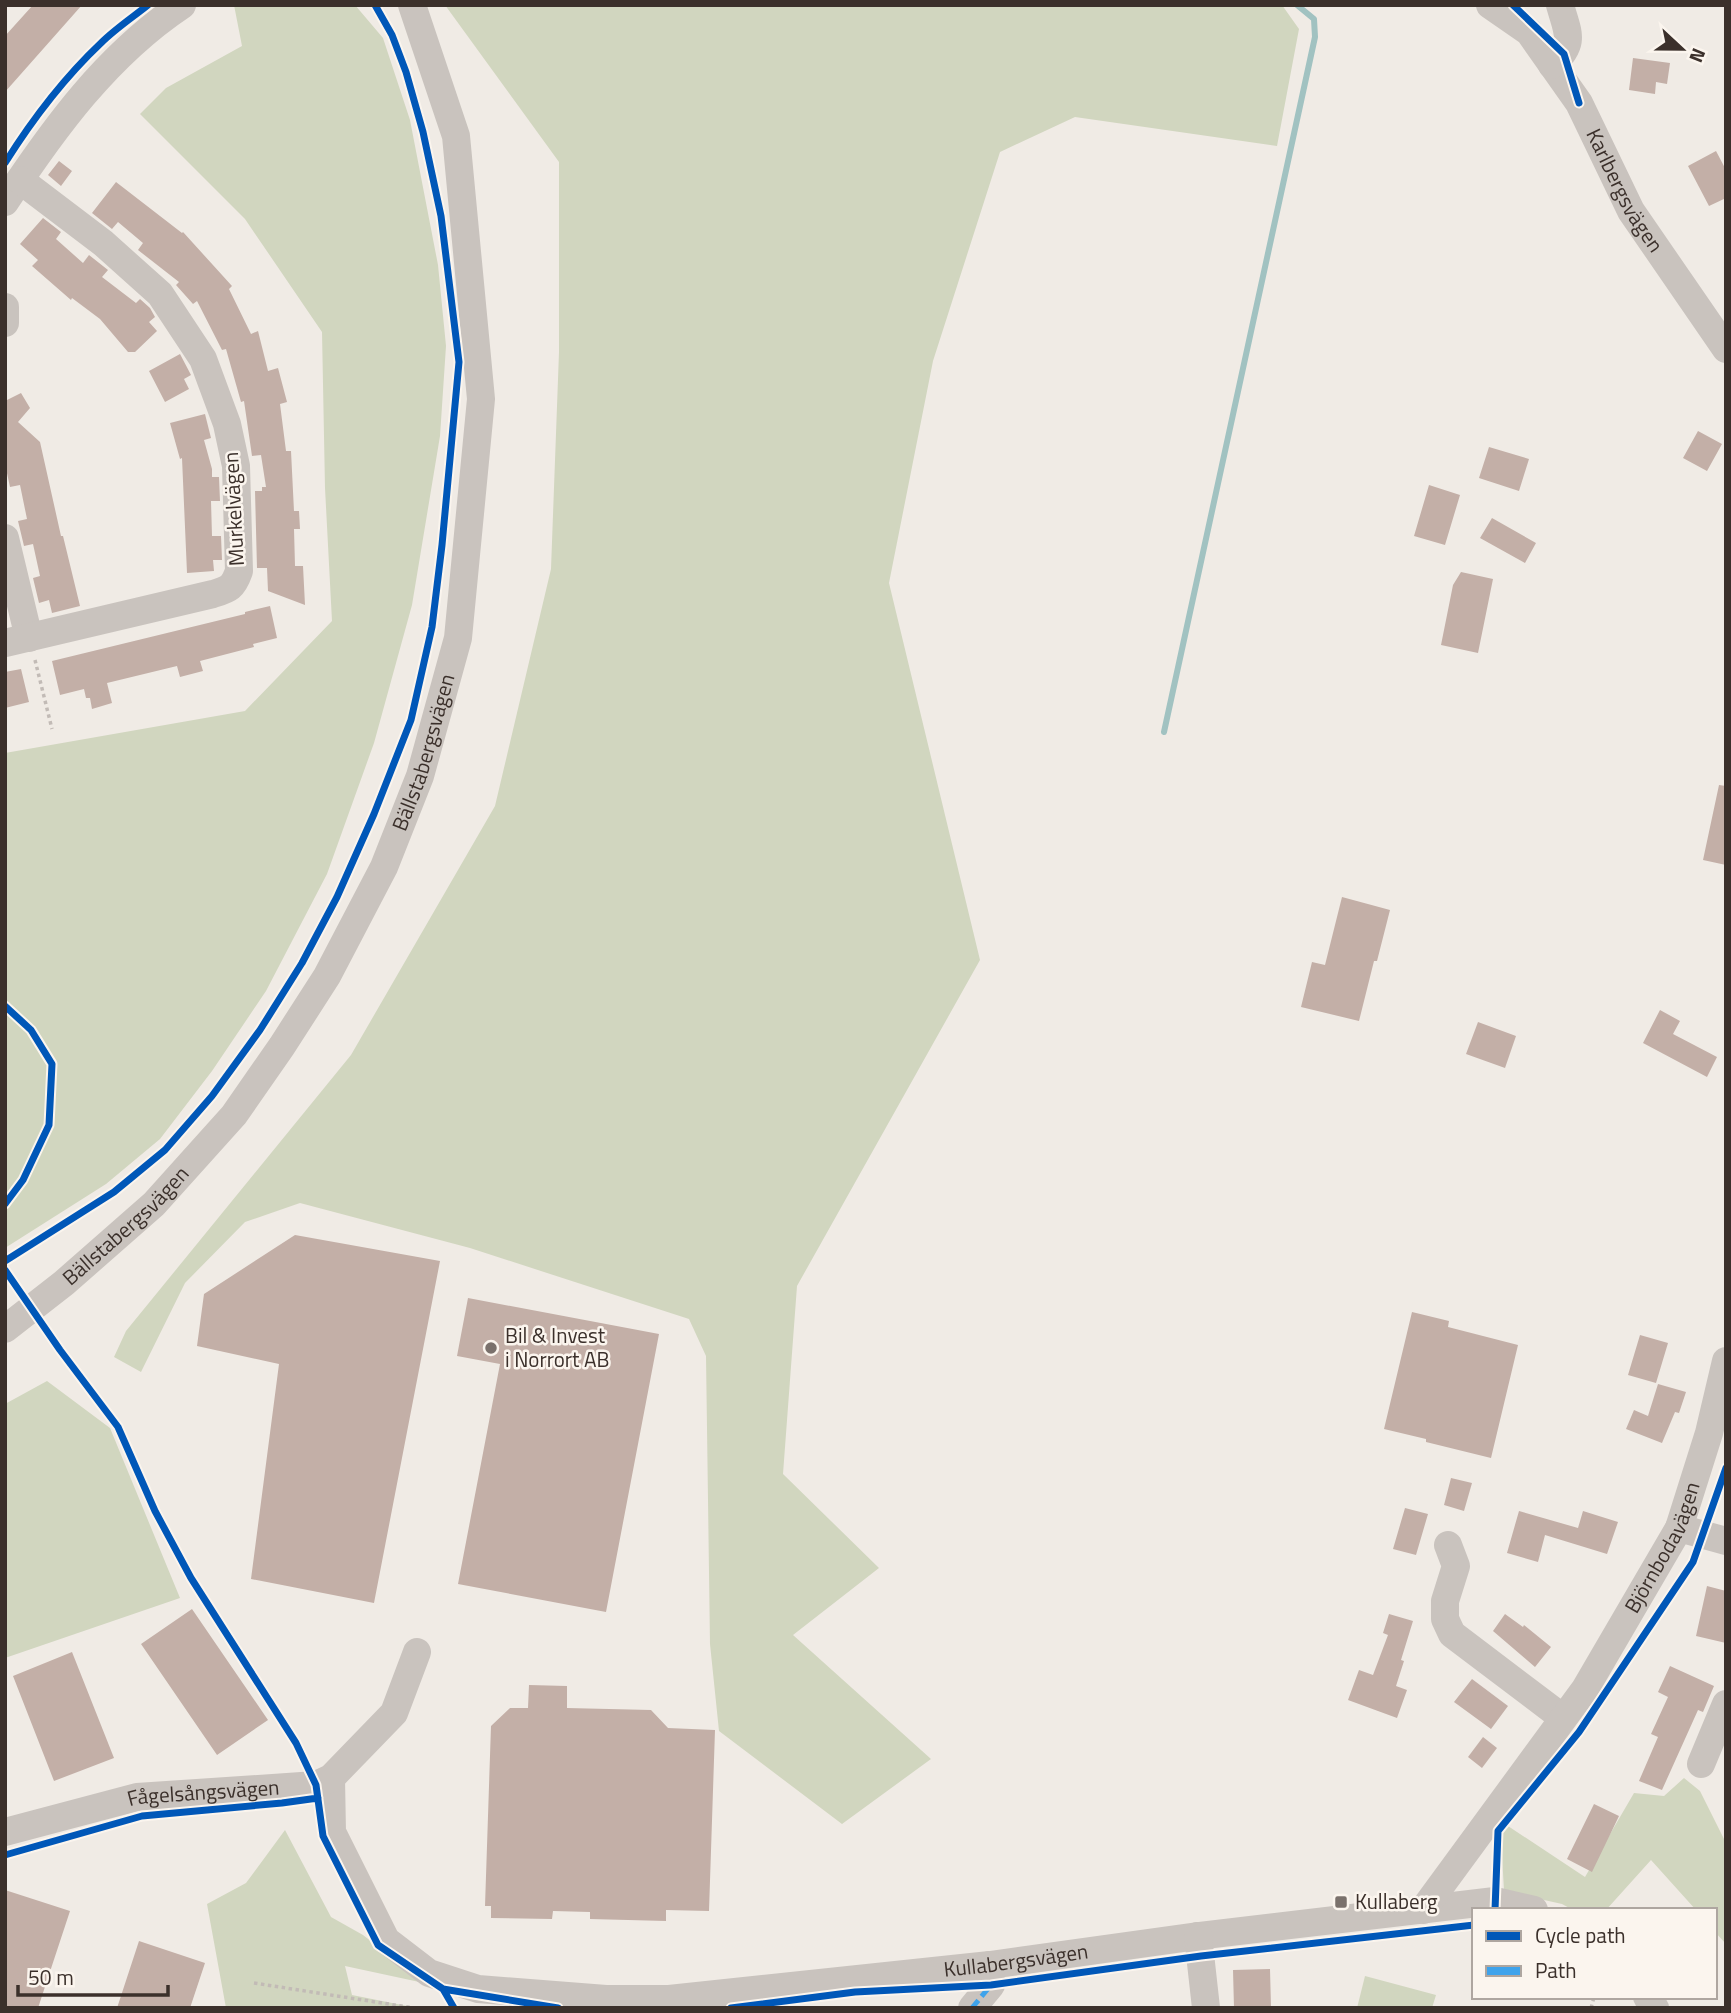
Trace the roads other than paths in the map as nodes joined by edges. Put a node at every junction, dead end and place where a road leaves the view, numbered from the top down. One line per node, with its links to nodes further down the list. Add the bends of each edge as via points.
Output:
1 (403, 5): 6 (street, Bällstabergsvägen)
2 (412, 5): 6 (street, Bällstabergsvägen)
3 (1490, 5): 7 (street, Karlbergsvägen, via 1529,32)
4 (1560, 5): 7 (street, via 1569,40 1564,54)
5 (168, 9): 8 (street, Murkelvägen, via 103,71 61,120)
6 (424, 38): 14 (street, Bällstabergsvägen, via 456,136 481,399 458,638 420,776 384,867 327,976 234,1115 163,1194)
7 (1552, 65): 11 (street, Karlbergsvägen, via 1579,103 1631,211)
8 (12, 191): 13 (street, Murkelvägen, via 103,243 160,294 203,359 227,424 236,466 239,571 228,589)
9 (5, 307): 10 (street)
10 (5, 323)
11 (1726, 349)
12 (5, 538): 13 (street)
13 (17, 640)
14 (13, 1324)
15 (1726, 1361): 16 (street, Björnbodavägen)
16 (1679, 1528): 17 (street); 21 (street, Björnbodavägen, via 1585,1689)
17 (1726, 1541)
18 (1448, 1545): 21 (street, via 1456,1566 1445,1601 1451,1634)
19 (417, 1652): 23 (street, via 394,1713)
20 (1726, 1704): 22 (street)
21 (1563, 1718): 26 (street, Björnbodavägen)
22 (1701, 1764)
23 (331, 1779): 24 (street, Fågelsångsvägen, via 316,1785 137,1797); 29 (street, Kullabergsvägen, via 332,1832 386,1940 429,1973 478,1989)
24 (5, 1832)
25 (1525, 1908): 26 (street, Kullabergsvägen, via 1495,1901)
26 (1423, 1910): 27 (street, Kullabergsvägen)
27 (1198, 1936): 28 (street, Kullabergsvägen); 31 (street)
28 (990, 1965): 29 (street, Kullabergsvägen); 30 (street, via 991,1985)
29 (606, 2004)
30 (972, 2008)
31 (1206, 2008)

